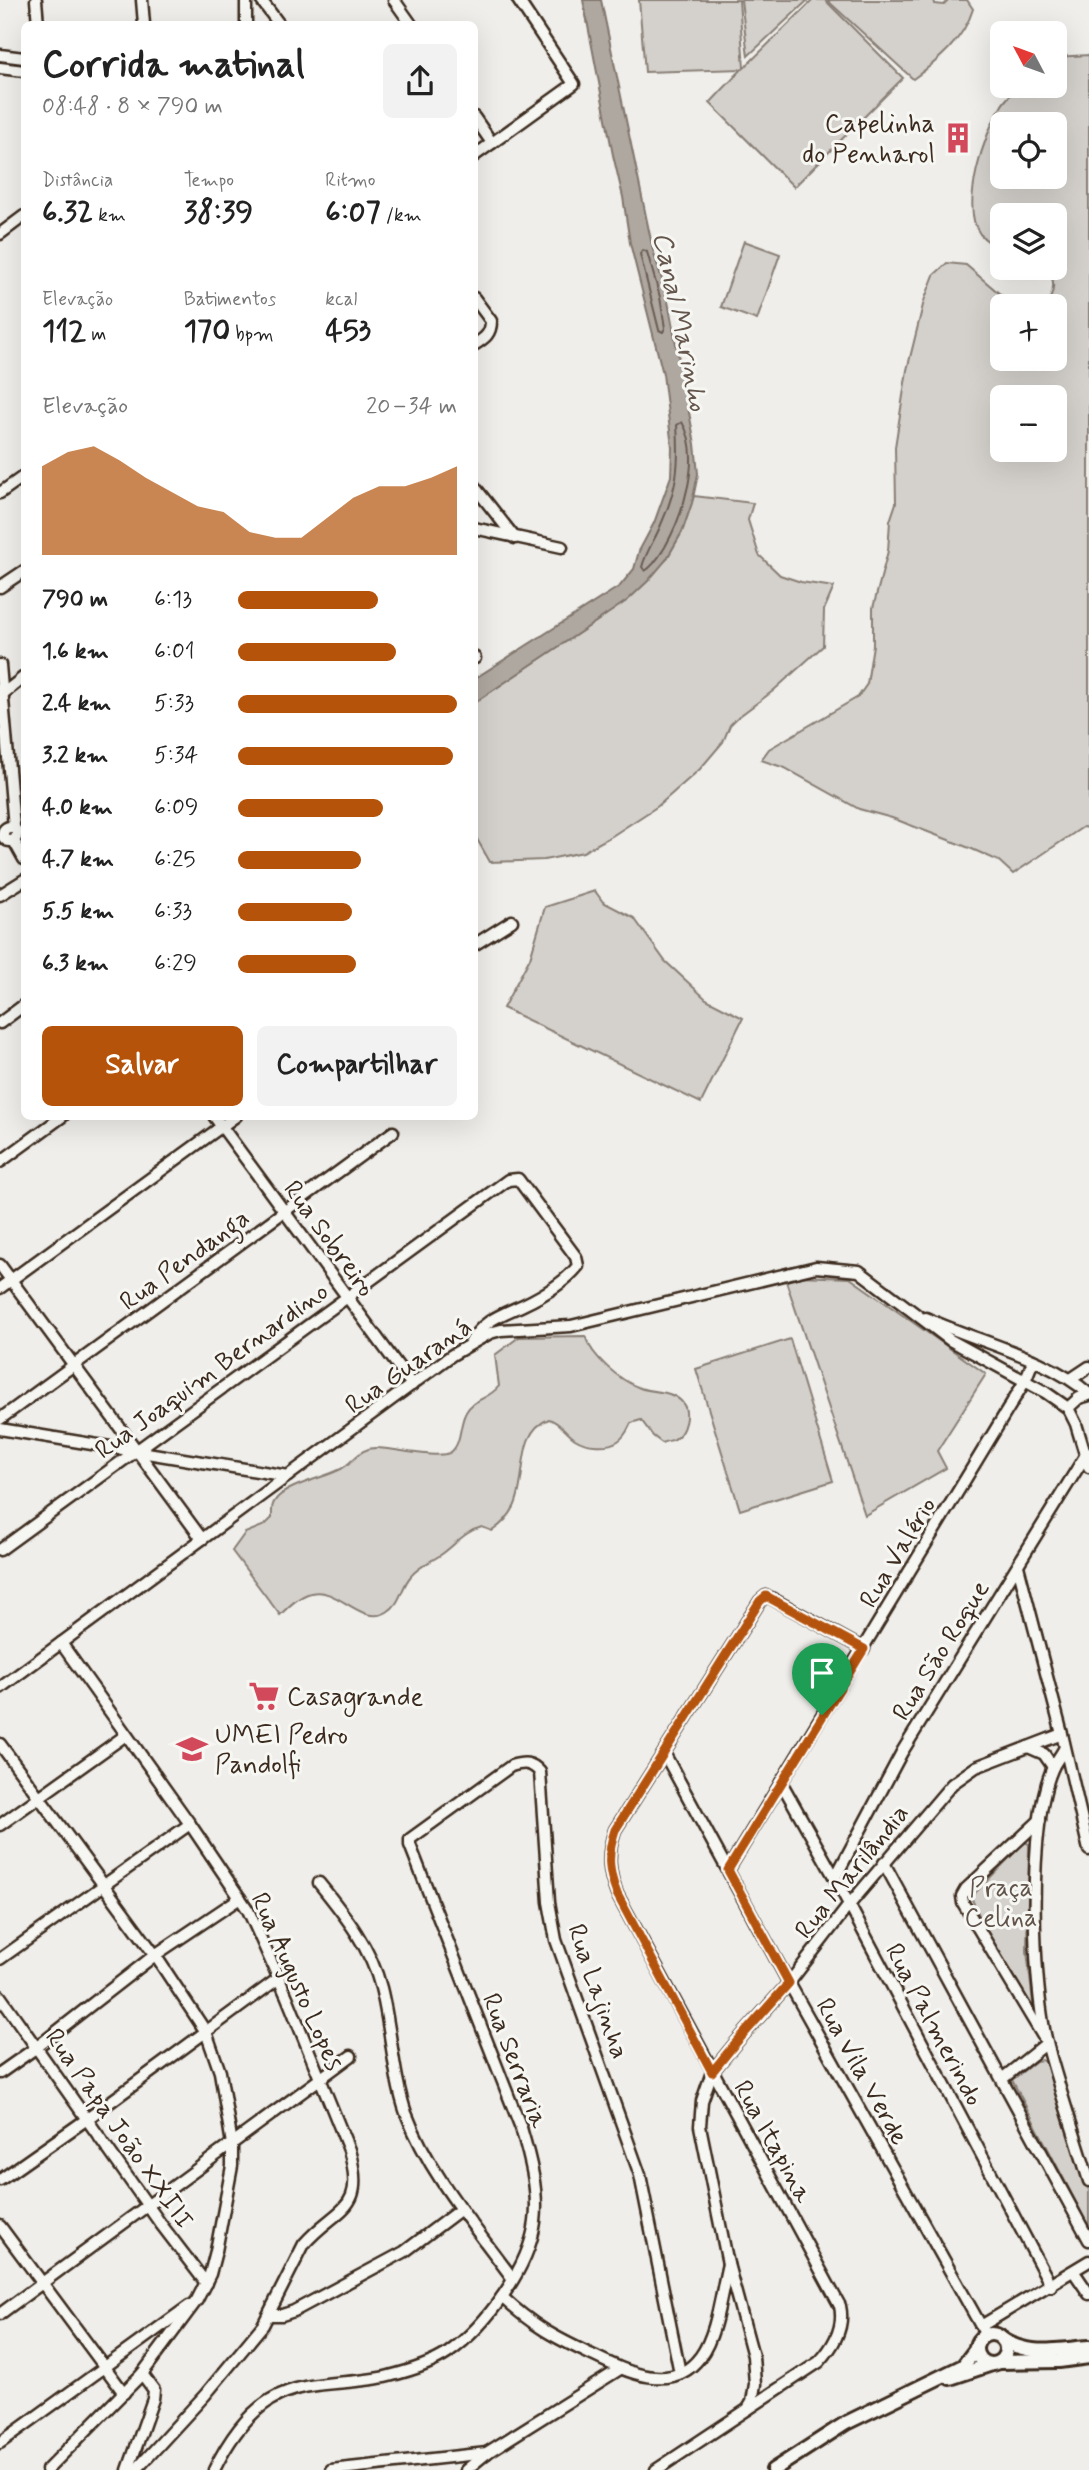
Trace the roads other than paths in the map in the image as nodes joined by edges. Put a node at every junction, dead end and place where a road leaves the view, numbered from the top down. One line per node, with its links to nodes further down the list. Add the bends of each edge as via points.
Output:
1 (36, 0): 7 (street)
2 (142, 0): 8 (street)
3 (246, 0): 9 (street)
4 (261, 0): 10 (street)
5 (394, 0): 11 (street)
6 (518, 0): 17 (street, via 574,84)
7 (38, 21)
8 (144, 21)
9 (246, 21)
10 (277, 21)
11 (409, 21)
12 (0, 55): 13 (street)
13 (21, 58)
14 (0, 68): 15 (street)
15 (21, 71)
16 (478, 123): 17 (street)
17 (492, 143): 18 (street)
18 (478, 153)
19 (21, 218): 20 (street)
20 (0, 233)
21 (478, 303): 22 (street, via 491,321 491,330)
22 (478, 342)
23 (21, 478): 25 (street)
24 (478, 492): 27 (street)
25 (0, 494)
26 (478, 529): 27 (street)
27 (515, 538): 28 (street)
28 (562, 548)
29 (21, 572): 30 (street)
30 (0, 587)
31 (0, 665): 33 (street)
32 (21, 679): 33 (street)
33 (2, 695): 34 (street)
34 (9, 824): 35 (street, via 3,836)
35 (11, 842)
36 (21, 882): 37 (street)
37 (0, 895)
38 (512, 921): 39 (street)
39 (478, 943)
40 (21, 1007): 41 (street)
41 (0, 1023)
42 (58, 1120): 47 (street)
43 (217, 1120): 45 (street, Rua Sobreiro)
44 (231, 1120): 45 (street)
45 (222, 1127): 48 (street, Rua Sobreiro); 50 (street)
46 (393, 1132): 48 (street, Rua Pendanga)
47 (0, 1162)
48 (284, 1212): 52 (street, Rua Sobreiro); 56 (street, Rua Pendanga)
49 (0, 1265): 50 (street)
50 (11, 1280): 51 (street); 56 (street)
51 (0, 1288)
52 (347, 1297): 54 (street, Rua Joaquim Bernardino, via 515,1178 576,1257 578,1266 547,1292 488,1321); 60 (street, Rua Sobreiro); 65 (street, Rua Joaquim Bernardino)
53 (905, 1306): 54 (street, Rua Guaraná, via 859,1271 816,1267 571,1326 501,1330); 55 (street, Rua Guaraná); 59 (street, Rua Guaraná, via 950,1340)
54 (469, 1344): 60 (street, Rua Guaraná)
55 (1034, 1361): 58 (street, Rua Guaraná); 59 (street, Rua Valério)
56 (74, 1365): 63 (street, Rua Pendanga); 65 (street)
57 (1089, 1367): 58 (street)
58 (1071, 1379): 61 (street, Rua Guaraná)
59 (1025, 1381): 62 (street, Rua Guaraná); 73 (street, Rua Valério)
60 (412, 1385): 68 (street, Rua Guaraná)
61 (1089, 1395): 62 (street)
62 (1068, 1408): 66 (street)
63 (0, 1419)
64 (0, 1429): 65 (street)
65 (136, 1451): 68 (street); 69 (street); 70 (street, Rua Joaquim Bernardino)
66 (1087, 1452): 67 (street); 71 (street, Rua São Roque)
67 (1089, 1467)
68 (288, 1476): 69 (street, Rua Guaraná)
69 (202, 1539): 72 (street, Rua Guaraná)
70 (0, 1550)
71 (1018, 1566): 75 (street); 91 (street, Rua São Roque, via 902,1752)
72 (61, 1643): 74 (street, Rua Guaraná); 76 (street, Rua Augusto Lopes)
73 (864, 1649): 80 (street, Rua Itapina, via 766,1596); 82 (street, Rua Valério)
74 (0, 1688)
75 (1062, 1734): 78 (street, Rua Marilândia); 79 (street)
76 (126, 1735): 83 (street); 85 (street, Rua Augusto Lopes)
77 (0, 1744): 83 (street)
78 (1027, 1747): 81 (street, via 1044,1754); 89 (street, Rua Marilândia, via 976,1767 952,1784)
79 (1065, 1749): 81 (street); 88 (street)
80 (664, 1753): 90 (street, Rua Vila Verde); 105 (street, Rua Itapina, via 615,1830 609,1868 617,1894)
81 (1053, 1767): 84 (street)
82 (782, 1782): 90 (street, Rua Valério); 91 (street, Rua Palmerindo)
83 (38, 1798): 86 (street); 93 (street)
84 (1040, 1820): 102 (street, via 1037,1987); 102 (street, via 962,1896)
85 (190, 1824): 93 (street); 94 (street, Rua Augusto Lopes)
86 (0, 1825)
87 (410, 1839): 120 (street, Rua Serraria, via 528,2151 535,2223 530,2245); 137 (street, Rua Lajinha, via 511,1766 527,1763 540,1772 556,1940 640,2175)
88 (1089, 1850)
89 (884, 1863): 95 (street, Rua Marilândia); 108 (street)
90 (728, 1870): 99 (street, Rua Vila Verde)
91 (835, 1878): 95 (street, Rua Palmerindo)
92 (319, 1883): 114 (street, via 370,1957 382,1993 405,2110 418,2140)
93 (103, 1885): 96 (street); 97 (street)
94 (240, 1898): 96 (street); 98 (street, Rua Augusto Lopes)
95 (849, 1905): 99 (street, Rua Marilândia); 123 (street, Rua Palmerindo)
96 (155, 1955): 101 (street); 103 (street)
97 (0, 1959)
98 (279, 1979): 101 (street); 107 (street, Rua Augusto Lopes)
99 (789, 1983): 105 (street, Rua Marilândia); 129 (street, Rua Vila Verde)
100 (0, 1996): 103 (street, Rua Papa João XXIII)
101 (206, 2032): 109 (street); 110 (street, via 220,2072)
102 (1047, 2043): 108 (street); 112 (street)
103 (37, 2048): 106 (street); 109 (street, Rua Papa João XXIII)
104 (351, 2056): 107 (street)
105 (712, 2072): 118 (street, Rua Marilândia, via 700,2126); 141 (street, Rua Itapina, via 842,2316 835,2341 819,2362)
106 (0, 2073)
107 (318, 2078): 110 (street); 128 (street, Rua Augusto Lopes, via 349,2150 354,2190 342,2211 304,2244)
108 (1002, 2079): 116 (street)
109 (87, 2119): 111 (street); 113 (street, Rua Papa João XXIII)
110 (232, 2144): 113 (street); 122 (street, via 221,2227)
111 (0, 2180)
112 (1089, 2181)
113 (148, 2205): 121 (street); 122 (street, Rua Papa João XXIII)
114 (461, 2208): 120 (street); 128 (street, via 404,2252 294,2311)
115 (0, 2226): 121 (street)
116 (1089, 2240)
117 (1089, 2262): 119 (street)
118 (728, 2264): 137 (street, via 712,2334 699,2359); 141 (street, Rua Marilândia, via 753,2356 754,2393)
119 (1074, 2272): 123 (street); 124 (street)
120 (513, 2278): 125 (street, Rua Serraria)
121 (42, 2283): 127 (street); 135 (street)
122 (206, 2283): 126 (street)
123 (1051, 2286): 129 (street)
124 (1089, 2294)
125 (502, 2297): 136 (street, via 545,2332); 147 (street, Rua Serraria, via 460,2343 433,2361 375,2379 304,2387 270,2400 235,2434)
126 (197, 2300): 135 (street); 138 (street)
127 (0, 2314)
128 (271, 2315): 146 (street, Rua Augusto Lopes)
129 (984, 2331): 130 (main road); 132 (main road)
130 (1002, 2339): 131 (main road, via 1029,2351); 134 (main road, via 1006,2351)
131 (1089, 2347)
132 (976, 2349): 134 (main road, via 981,2360); 139 (main road, via 963,2366)
133 (1089, 2357): 134 (main road)
134 (995, 2363): 139 (main road)
135 (105, 2368): 140 (street); 142 (street)
136 (620, 2369): 137 (street, via 657,2378); 143 (street)
137 (681, 2373)
138 (142, 2374): 140 (street); 145 (street, via 154,2390 153,2399)
139 (923, 2386): 151 (main road, via 846,2423)
140 (124, 2393): 144 (street)
141 (746, 2412): 150 (street)
142 (0, 2443)
143 (488, 2452): 148 (street); 149 (street)
144 (47, 2470)
145 (128, 2470)
146 (136, 2470)
147 (214, 2470)
148 (331, 2470)
149 (466, 2470)
150 (656, 2470)
151 (773, 2470)

